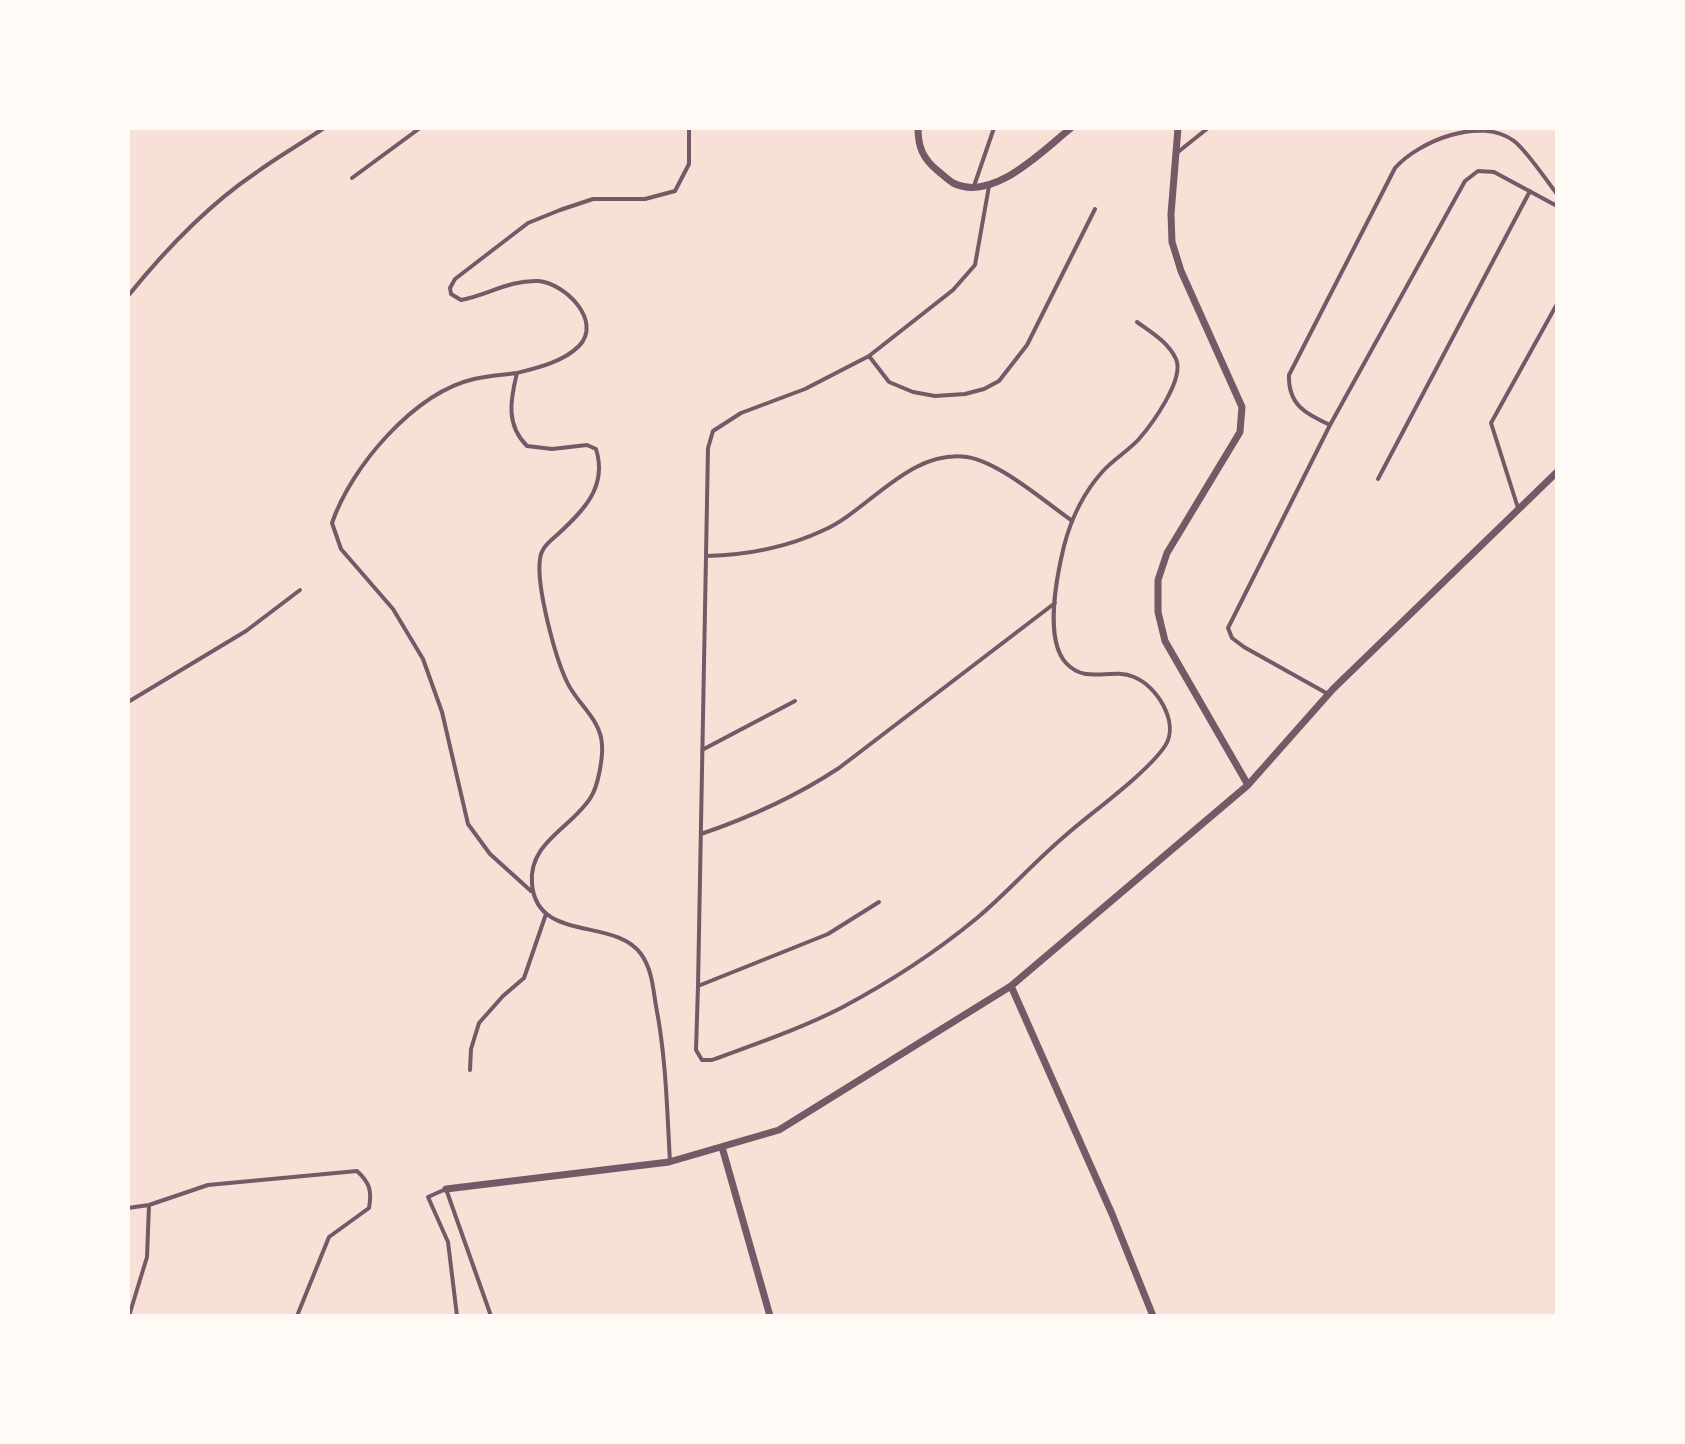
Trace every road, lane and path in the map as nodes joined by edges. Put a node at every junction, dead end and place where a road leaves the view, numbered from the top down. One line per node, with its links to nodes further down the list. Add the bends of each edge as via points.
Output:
1 (324, 128): 19 (lane, via 255,173 199,220)
2 (420, 128): 12 (lane)
3 (689, 128): 23 (lane, via 689,164 675,191 645,199 593,199 560,210 528,223 455,279 451,294 461,300 506,284 540,281 564,289 582,308 586,329 580,346 547,365)
4 (778, 128): 5 (lane)
5 (794, 128)
6 (918, 128): 14 (street, via 918,144 933,167 954,183)
7 (994, 128): 14 (lane)
8 (1071, 128): 13 (street)
9 (1178, 128): 11 (street)
10 (1208, 128): 11 (lane)
11 (1176, 153): 36 (street, via 1172,242 1242,407 1240,432 1231,450 1167,553 1158,580 1158,612 1165,641)
12 (352, 178)
13 (989, 186): 14 (street); 22 (lane, via 975,265 953,290)
14 (974, 188)
15 (1530, 191): 17 (lane); 24 (lane, via 1494,172 1478,171 1465,181); 26 (lane)
16 (1557, 194): 24 (lane, via 1514,141 1497,134 1449,136 1406,156 1395,168 1289,375 1288,391 1305,413)
17 (1557, 206)
18 (1095, 209): 22 (lane, via 1027,345 999,381 965,394 913,392 889,382)
19 (128, 296)
20 (1557, 304): 27 (lane, via 1491,423)
21 (1137, 322): 28 (lane, via 1160,338 1177,361 1177,375 1160,411 1102,472)
22 (869, 356): 29 (lane, via 805,389 741,413 713,431 708,448)
23 (517, 373): 38 (lane, via 511,399 517,436 527,446 587,445 596,449 601,465 596,488 580,514 543,548 540,558 561,666 599,728 602,746 592,795 537,856 531,873); 38 (lane, via 472,379 422,403 392,428 338,504 332,523 341,549 393,609 423,659 442,712 468,824 490,854)
24 (1330, 425): 32 (lane, via 1228,628 1244,647)
25 (1557, 472): 27 (street)
26 (1378, 479)
27 (1518, 510): 32 (street)
28 (1071, 520): 29 (lane, via 1007,474 970,457 949,456 919,465 827,529 769,550); 31 (lane)
29 (706, 556): 35 (lane)
30 (300, 590): 34 (lane, via 246,631)
31 (1055, 602): 37 (lane, via 804,791); 41 (lane, via 1056,637 1065,662 1077,673 1138,678 1168,714 1170,735 1164,747 978,918 841,1008 702,1060 696,1050)
32 (1329, 694): 36 (street)
33 (795, 701): 35 (lane)
34 (128, 702)
35 (702, 750): 37 (lane)
36 (1248, 785): 42 (street)
37 (701, 834): 41 (lane)
38 (534, 894): 40 (lane)
39 (879, 902): 41 (lane, via 828,934)
40 (546, 914): 43 (lane, via 524,978 479,1023); 45 (lane, via 559,923 619,937 640,952 651,976 664,1048)
41 (698, 986)
42 (1011, 986): 44 (street, via 779,1130); 54 (street)
43 (470, 1070)
44 (722, 1147): 45 (street); 53 (street)
45 (670, 1162): 46 (street)
46 (446, 1189): 51 (lane, via 428,1197 448,1242); 52 (lane)
47 (149, 1205): 48 (lane); 49 (lane, via 147,1257); 50 (lane, via 208,1185 357,1171 368,1182 369,1208 329,1237)
48 (128, 1208)
49 (129, 1316)
50 (297, 1316)
51 (457, 1316)
52 (491, 1316)
53 (770, 1316)
54 (1153, 1316)

